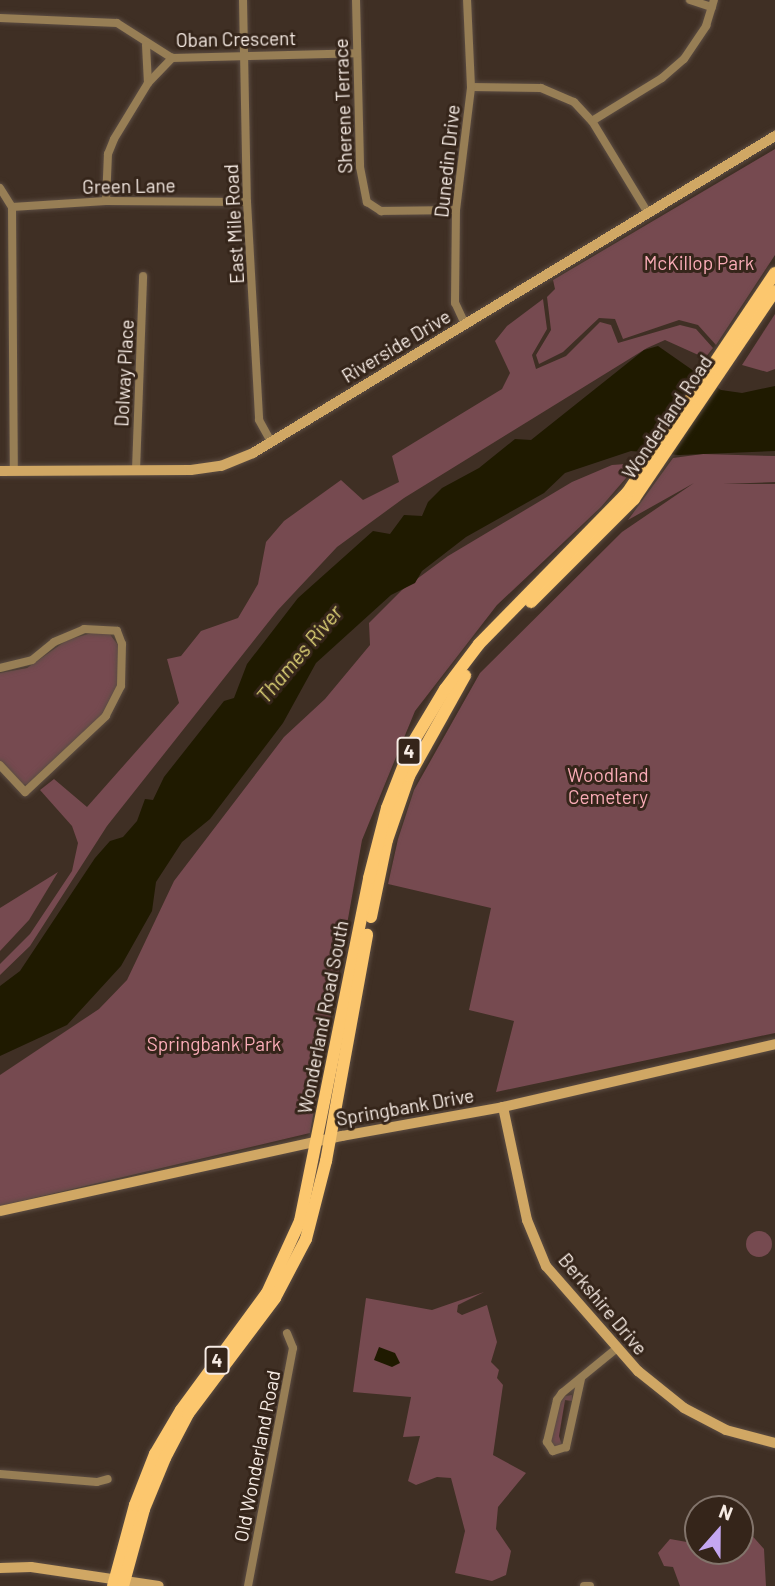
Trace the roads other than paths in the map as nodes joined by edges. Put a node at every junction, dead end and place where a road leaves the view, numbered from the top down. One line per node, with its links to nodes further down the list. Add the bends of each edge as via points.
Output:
1 (243, 0): 9 (street, East Mile Road)
2 (356, 0): 8 (street, Sherene Terrace)
3 (467, 0): 12 (street, Dunedin Drive)
4 (691, 0): 5 (street)
5 (713, 4): 13 (street, via 684,59)
6 (0, 18): 7 (street, Oban Crescent, via 100,19 117,23)
7 (146, 45): 10 (street, Oban Crescent); 11 (street)
8 (357, 53): 9 (street, Oban Crescent); 19 (street, Sherene Terrace, via 360,167 369,205 398,212)
9 (244, 55): 10 (street, Oban Crescent); 17 (street, East Mile Road)
10 (172, 58): 11 (street)
11 (148, 83): 16 (street, via 108,154)
12 (471, 88): 13 (street, via 541,88 574,102); 19 (street, Dunedin Drive)
13 (592, 121): 20 (street)
14 (775, 136): 20 (main road, Riverside Drive)
15 (0, 188): 18 (street)
16 (106, 201): 17 (street, Green Lane); 18 (street, Green Lane)
17 (247, 202): 26 (street, East Mile Road, via 259,420)
18 (12, 207): 29 (street)
19 (456, 210): 25 (street, Dunedin Drive, via 455,303)
20 (648, 213): 25 (main road, Riverside Drive)
21 (775, 273): 24 (main road, 4)
22 (143, 276): 27 (street, Dolway Place)
23 (775, 291): 24 (main road)
24 (757, 310): 30 (main road, Wonderland Road / 4)
25 (465, 324): 26 (main road, Riverside Drive)
26 (271, 442): 27 (main road, Riverside Drive, via 220,466)
27 (136, 470): 29 (main road, Riverside Drive)
28 (0, 471): 29 (main road, Riverside Drive)
29 (14, 471)
30 (631, 496): 35 (main road, Wonderland Road South / 4, via 483,652 456,688 416,759 382,863 338,1098); 35 (main road, Wonderland Road South / 4, via 479,644 412,744 387,808 369,878)
31 (0, 668): 32 (street, via 32,660 54,642 84,629 117,631 122,644 117,703 25,792)
32 (0, 765)
33 (775, 1044): 34 (main road, Springbank Drive)
34 (503, 1107): 35 (main road, Springbank Drive); 38 (main road, Berkshire Drive, via 530,1234 546,1266)
35 (324, 1140): 36 (main road, Springbank Drive); 44 (main road, Wonderland Road South / 4, via 300,1221 267,1293 181,1410 155,1454)
36 (0, 1212)
37 (288, 1333): 46 (street, Old Wonderland Road, via 293,1348)
38 (617, 1348): 39 (street); 40 (main road, Berkshire Drive, via 684,1408 726,1430)
39 (581, 1379): 39 (street, via 554,1405 547,1442 553,1451 566,1447)
40 (775, 1443)
41 (0, 1474): 42 (street, via 97,1482)
42 (108, 1479)
43 (0, 1568): 44 (main road)
44 (119, 1583): 45 (main road)
45 (159, 1586)
46 (248, 1586)
47 (584, 1586): 48 (street)
48 (590, 1586)

